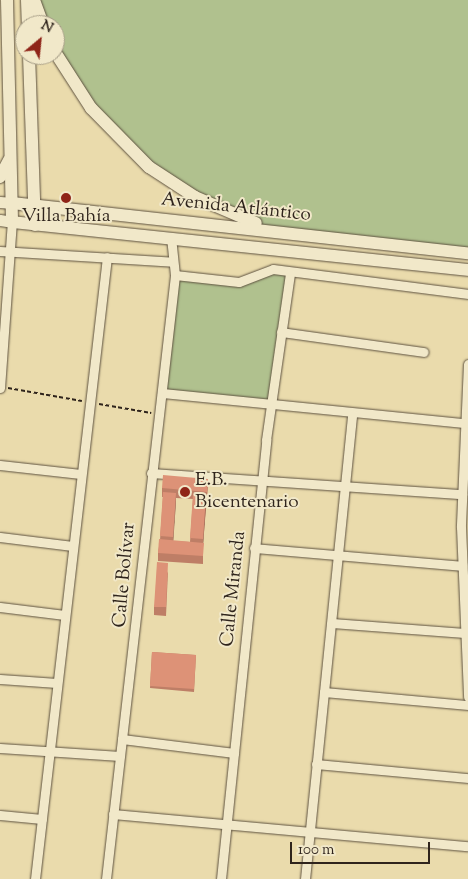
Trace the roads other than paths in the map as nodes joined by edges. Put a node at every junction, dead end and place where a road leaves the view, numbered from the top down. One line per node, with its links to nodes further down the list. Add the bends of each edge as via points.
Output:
1 (7, 0): 8 (main road)
2 (26, 0): 4 (main road)
3 (34, 0): 5 (main road)
4 (27, 15)
5 (39, 15)
6 (29, 65): 11 (main road)
7 (63, 65): 14 (main road, via 91,108 149,167 218,209)
8 (11, 155): 9 (main road); 10 (main road)
9 (0, 177)
10 (6, 202): 11 (main road, Avenida Atlántico); 12 (main road)
11 (35, 205): 13 (main road); 14 (main road, Avenida Atlántico)
12 (6, 221): 13 (main road, Avenida Atlántico); 17 (street)
13 (35, 224): 15 (main road, Avenida Atlántico)
14 (290, 233): 18 (main road, Avenida Atlántico)
15 (171, 238): 20 (street, Calle Bolívar); 21 (main road, Avenida Atlántico)
16 (0, 251): 17 (street)
17 (11, 252): 19 (street); 28 (street)
18 (468, 253)
19 (107, 257): 20 (street); 35 (street)
20 (173, 262): 23 (street, Calle Bolívar)
21 (468, 270)
22 (290, 274): 23 (street, via 267,270 240,282); 24 (street); 25 (street, Calle Miranda)
23 (175, 275): 29 (street, Calle Bolívar)
24 (468, 294)
25 (281, 332): 26 (street); 30 (street, Calle Miranda)
26 (424, 352)
27 (468, 364): 32 (street)
28 (0, 387)
29 (162, 392): 30 (street); 34 (street, Calle Bolívar)
30 (271, 406): 31 (street); 36 (street, Calle Miranda)
31 (352, 414): 32 (street); 37 (street)
32 (465, 423): 38 (street)
33 (0, 464): 35 (street)
34 (151, 473): 36 (street); 54 (street, Calle Bolívar)
35 (80, 474): 41 (street)
36 (262, 480): 37 (street); 42 (street, Calle Miranda)
37 (346, 487): 38 (street); 43 (street)
38 (462, 494): 39 (street)
39 (464, 527): 44 (street)
40 (0, 537): 41 (street)
41 (72, 546): 46 (street)
42 (254, 548): 43 (street); 57 (street, Calle Miranda)
43 (339, 556): 44 (street); 47 (street)
44 (462, 566): 48 (street)
45 (0, 607): 46 (street)
46 (65, 615): 50 (street)
47 (332, 623): 48 (street); 51 (street)
48 (465, 633): 52 (street)
49 (0, 679): 50 (street)
50 (57, 683): 56 (street)
51 (324, 692): 53 (street); 59 (street)
52 (468, 697)
53 (468, 705)
54 (122, 739): 57 (street); 58 (street, Calle Bolívar)
55 (0, 748): 56 (street)
56 (50, 752): 58 (street); 63 (street)
57 (234, 753): 64 (street, Calle Miranda)
58 (120, 756): 61 (street, Calle Bolívar)
59 (316, 764): 60 (street); 65 (street)
60 (468, 778)
61 (113, 814): 64 (street); 68 (street, Calle Bolívar)
62 (0, 815): 63 (street)
63 (42, 819): 67 (street)
64 (227, 823): 65 (street); 69 (street, Calle Miranda)
65 (309, 831): 66 (street); 70 (street)
66 (468, 846)
67 (35, 879)
68 (106, 879)
69 (221, 879)
70 (305, 879)

